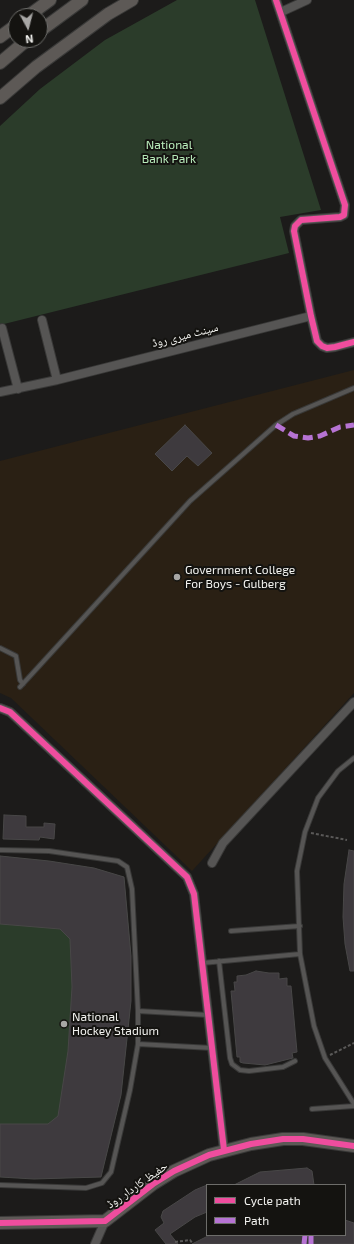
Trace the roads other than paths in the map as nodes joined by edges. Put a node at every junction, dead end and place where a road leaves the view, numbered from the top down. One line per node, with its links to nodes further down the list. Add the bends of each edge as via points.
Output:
1 (50, 0): 6 (street)
2 (82, 0): 8 (street)
3 (132, 0): 11 (street, via 108,14 36,67)
4 (276, 0): 7 (street)
5 (307, 0): 7 (street)
6 (39, 8)
7 (281, 12): 12 (street, via 345,205 344,215 340,218 301,220 295,226)
8 (48, 25)
9 (18, 48): 10 (street)
10 (0, 63)
11 (0, 98)
12 (311, 316): 15 (street, via 317,341 322,346 335,347); 16 (street, سینٹ میری روڈ)
13 (42, 320): 16 (street)
14 (2, 328): 18 (street)
15 (354, 342)
16 (57, 380): 18 (street, سینٹ میری روڈ)
17 (354, 388): 20 (lane, via 287,418 190,501 22,686 16,656)
18 (18, 389): 19 (street, سینٹ میری روڈ)
19 (0, 392)
20 (0, 648)
21 (354, 702): 25 (street, via 223,843)
22 (0, 708): 30 (street, via 10,712 187,877 194,894)
23 (354, 758): 26 (lane, via 338,771 318,798 305,832 298,871)
24 (0, 850): 31 (lane, via 49,851 118,861 127,867 132,889)
25 (212, 863)
26 (300, 926): 27 (lane); 28 (lane)
27 (231, 931)
28 (300, 954): 29 (lane); 36 (lane, via 314,1026 325,1058)
29 (219, 961): 30 (lane); 35 (lane, via 232,1064 240,1070 249,1071 283,1067)
30 (202, 963): 32 (street)
31 (138, 1011): 32 (lane); 33 (lane)
32 (208, 1015): 34 (street)
33 (138, 1044): 34 (lane); 40 (lane, via 111,1172 106,1178 95,1186 86,1188)
34 (212, 1048): 39 (street)
35 (295, 1061)
36 (354, 1105): 37 (lane)
37 (312, 1109)
38 (354, 1146): 39 (street, حفیظ کاردار روڈ, via 283,1139)
39 (224, 1150): 41 (street, حفیظ کاردار روڈ, via 174,1170)
40 (0, 1185)
41 (105, 1221): 42 (street, حفیظ کاردار روڈ); 43 (street)
42 (0, 1223)
43 (95, 1244)

